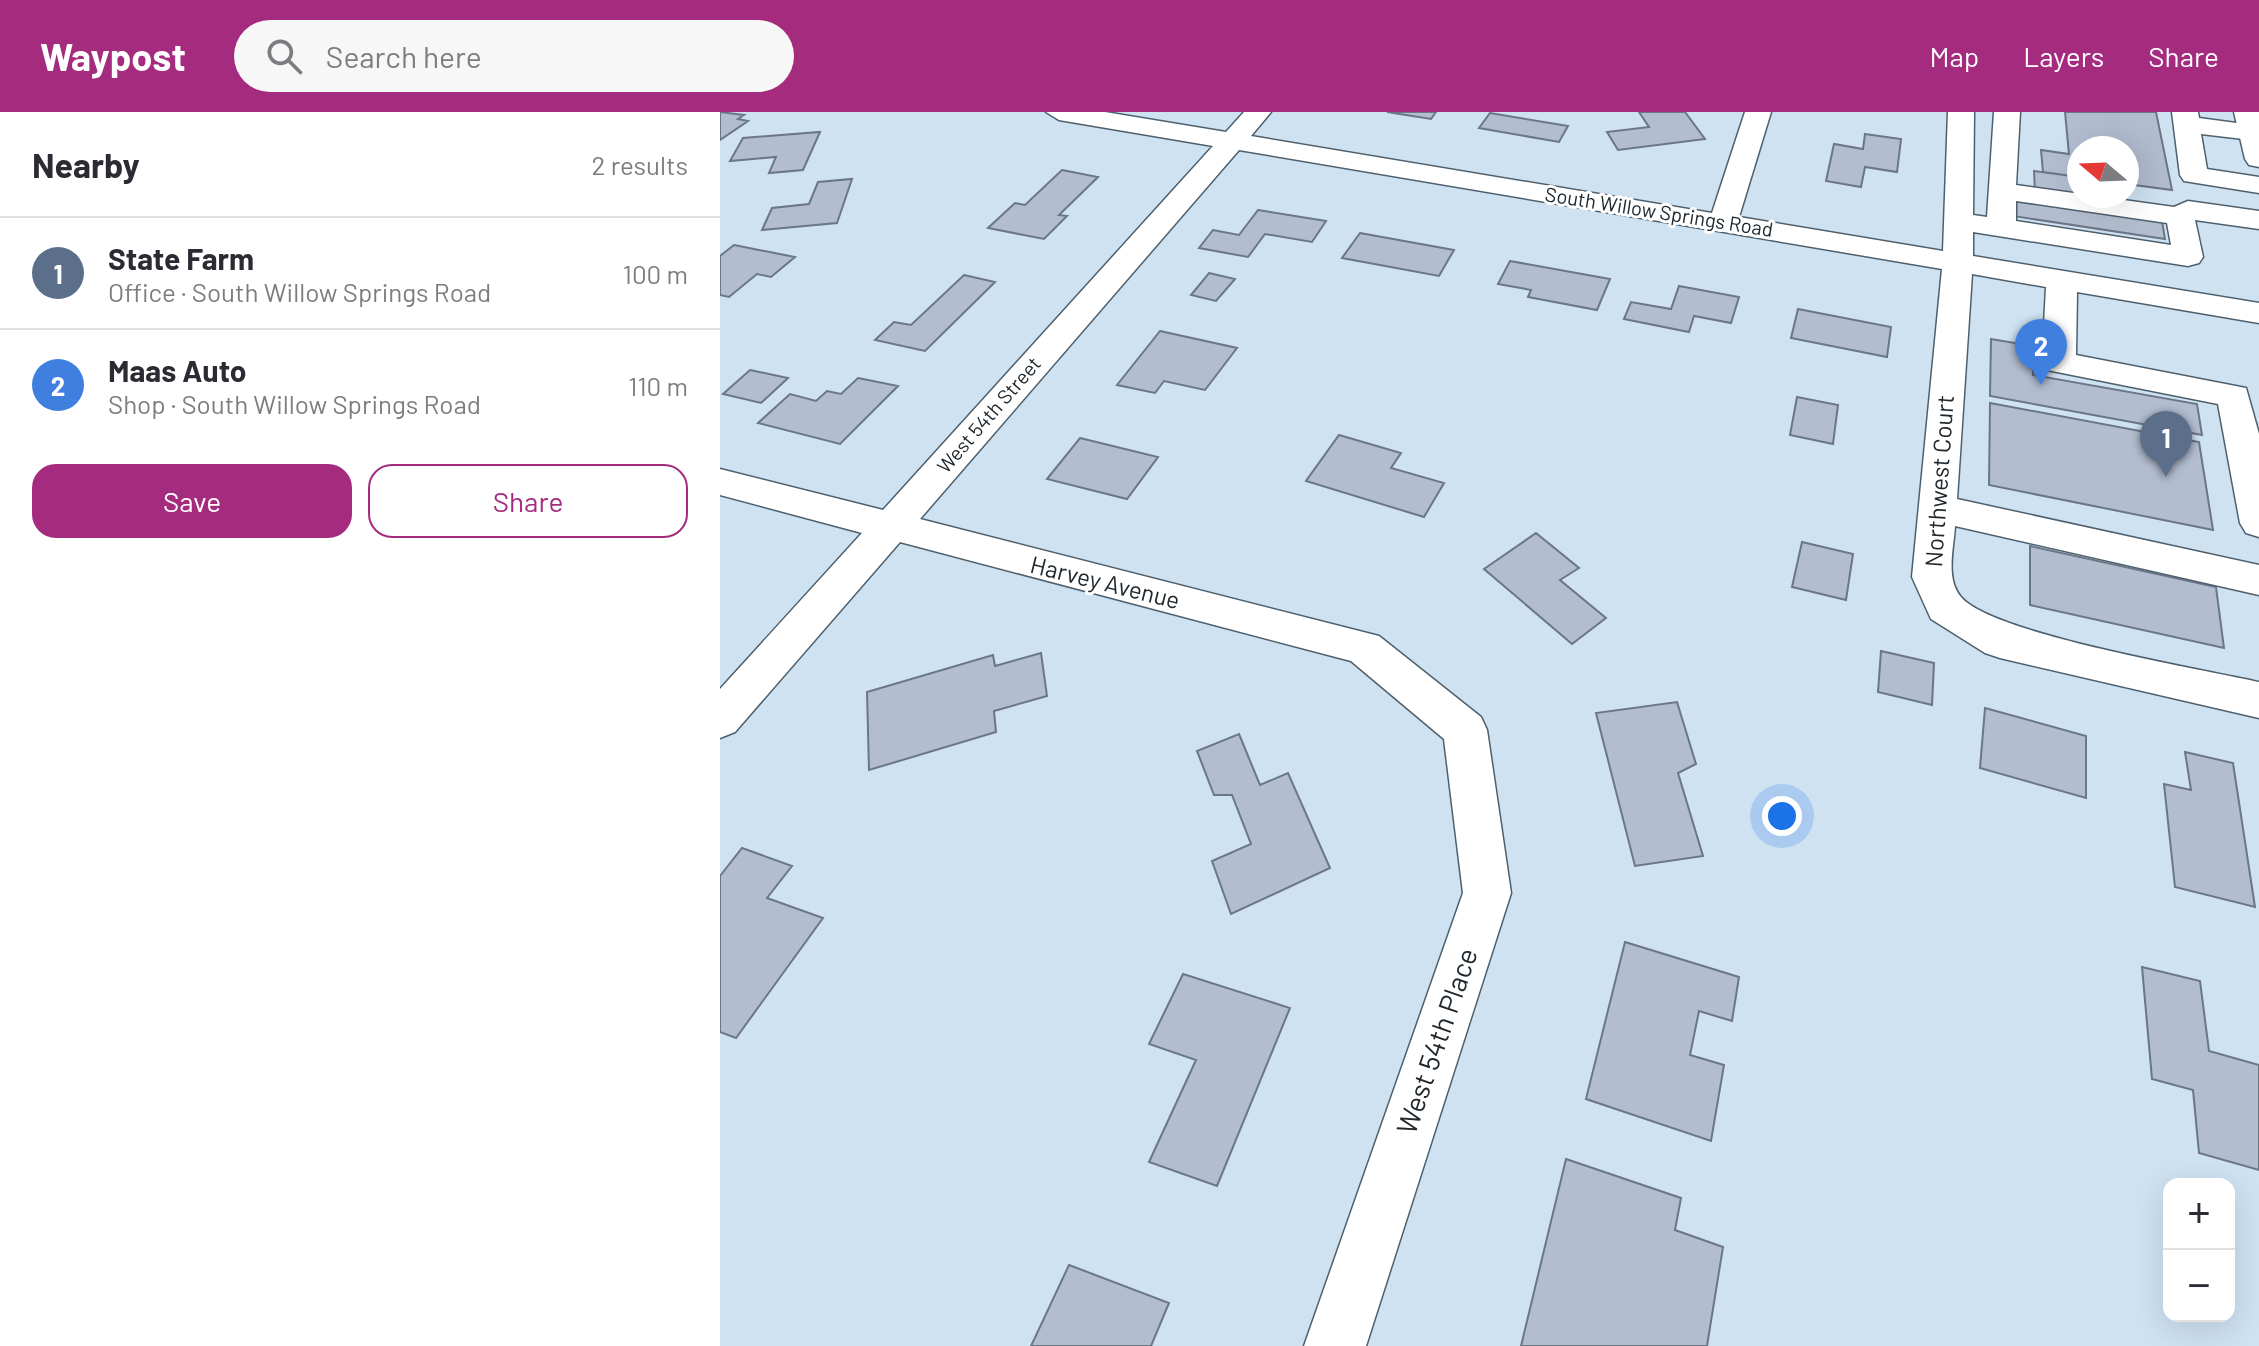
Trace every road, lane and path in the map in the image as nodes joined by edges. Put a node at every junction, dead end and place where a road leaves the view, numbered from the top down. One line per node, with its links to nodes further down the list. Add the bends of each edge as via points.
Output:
1 (1059, 112): 7 (street, South Willow Springs Road)
2 (1258, 112): 7 (street, West 54th Street)
3 (1758, 112): 15 (street)
4 (1961, 112): 8 (street, Northwest Court)
5 (2007, 112): 10 (street)
6 (2186, 118): 9 (street); 11 (street, via 2194,175)
7 (1229, 140): 15 (street, South Willow Springs Road); 30 (street, West 54th Street)
8 (1959, 142): 10 (street); 14 (street, Northwest Court)
9 (2255, 143)
10 (2005, 148): 12 (street)
11 (2259, 185)
12 (2002, 191): 16 (street); 17 (street)
13 (2259, 220): 16 (street, via 2188,210)
14 (1958, 221): 17 (street); 21 (street, Northwest Court)
15 (1723, 223): 21 (street, South Willow Springs Road)
16 (2182, 226): 19 (street, via 2188,257); 20 (street)
17 (2001, 227): 18 (street)
18 (2043, 234): 19 (street); 22 (street)
19 (2127, 247): 23 (street)
20 (2259, 247)
21 (1958, 262): 22 (street, South Willow Springs Road); 28 (street, Northwest Court)
22 (2053, 278): 23 (street, South Willow Springs Road); 25 (street, via 2059,362 2234,396)
23 (2133, 292): 24 (street, South Willow Springs Road)
24 (2259, 313)
25 (2248, 408): 27 (street)
26 (720, 482): 30 (street, Harvey Avenue)
27 (2255, 484): 29 (street)
28 (1938, 508): 31 (street); 32 (street, Northwest Court, via 1932,577 1945,608 1970,625 2000,641)
29 (2259, 523)
30 (889, 529): 33 (street, West 54th Street); 34 (street, Harvey Avenue, via 1364,648)
31 (2259, 580)
32 (2259, 700)
33 (720, 719)
34 (1465, 730): 35 (street, West 54th Place, via 1487,893)
35 (1335, 1346)

